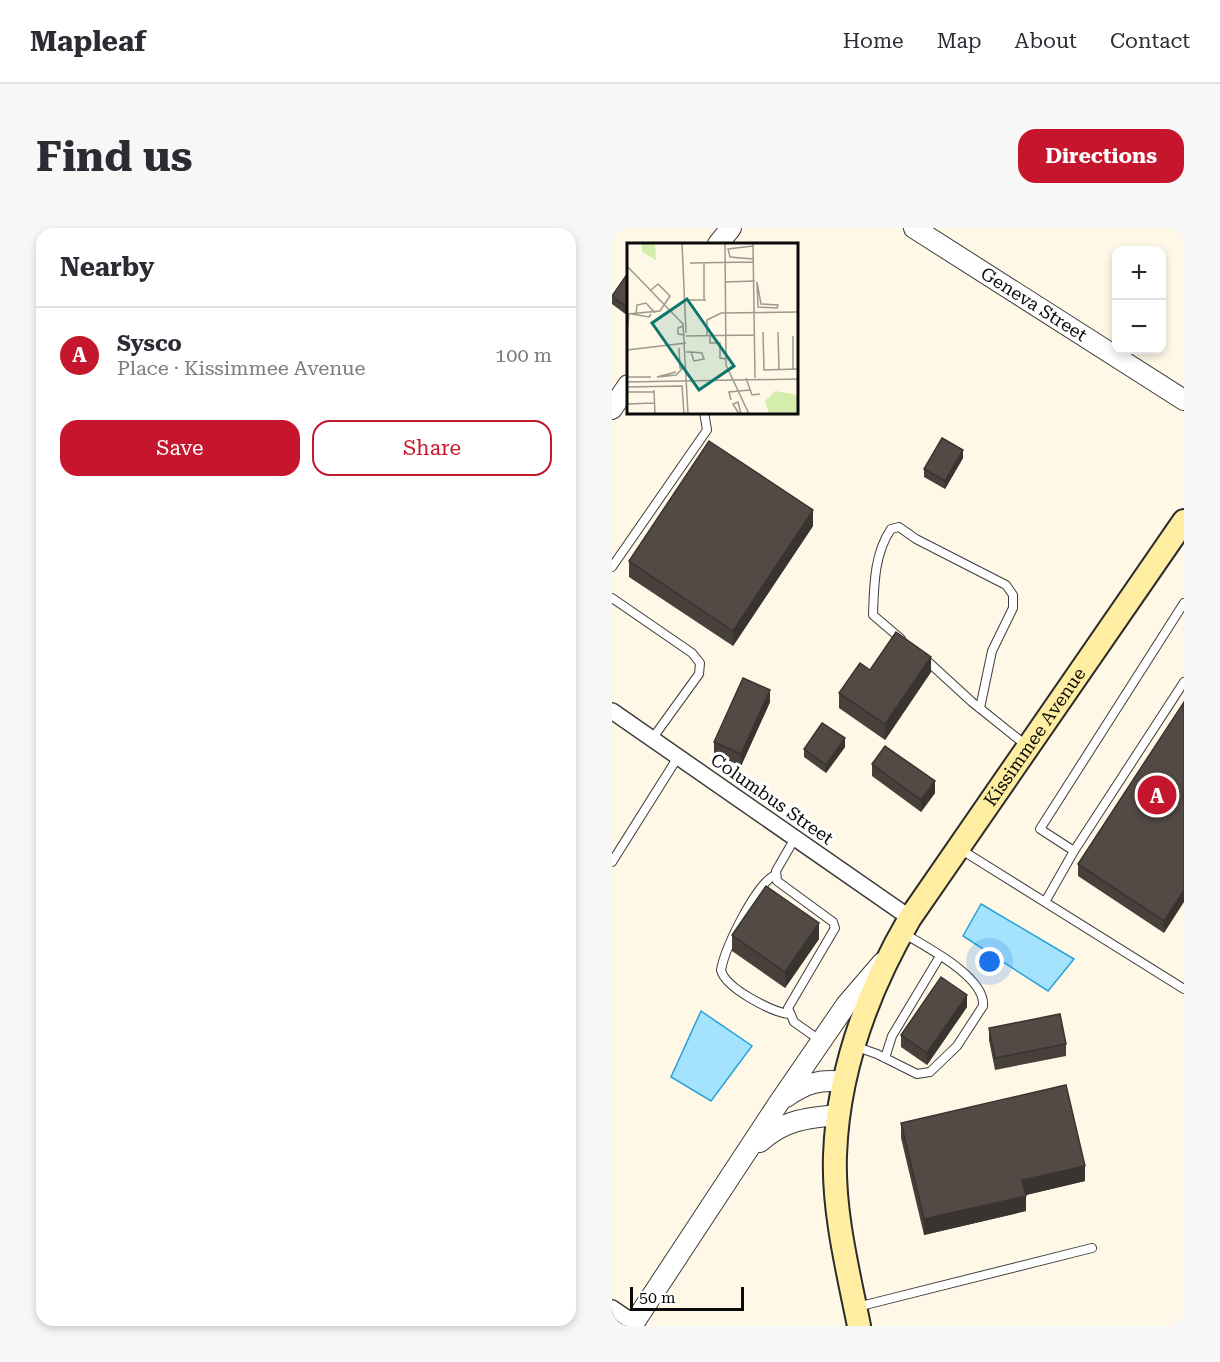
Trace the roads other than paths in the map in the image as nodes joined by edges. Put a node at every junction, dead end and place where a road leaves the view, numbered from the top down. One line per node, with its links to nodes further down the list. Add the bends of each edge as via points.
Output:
1 (715, 228): 4 (street)
2 (731, 228): 5 (street)
3 (914, 228): 7 (street, Geneva Street)
4 (710, 243)
5 (719, 243)
6 (627, 386): 8 (street)
7 (1184, 400)
8 (612, 409)
9 (704, 414): 11 (lane, via 707,430)
10 (1184, 521): 20 (main road, Kissimmee Avenue)
11 (612, 567)
12 (612, 598): 19 (lane, via 692,653 700,663 699,675)
13 (1184, 603): 24 (lane, via 1040,829)
14 (911, 647): 17 (lane, via 873,615 882,544 891,529 899,527 1006,585 1013,595 1013,608 992,651)
15 (920, 654): 17 (lane)
16 (1184, 682): 24 (lane)
17 (980, 708): 20 (lane)
18 (614, 717): 19 (street, Columbus Street)
19 (652, 739): 21 (street, Columbus Street)
20 (1028, 747): 23 (main road, Kissimmee Avenue)
21 (678, 757): 22 (street, Columbus Street); 25 (lane)
22 (795, 838): 26 (lane); 28 (street, Columbus Street)
23 (958, 848): 27 (lane); 28 (main road, Kissimmee Avenue)
24 (1074, 851): 27 (lane)
25 (612, 862)
26 (775, 875): 32 (lane, via 788,892 833,922 835,928 790,1002); 32 (lane, via 735,930 721,970 725,979 770,1010)
27 (1045, 902): 31 (lane)
28 (906, 925): 29 (lane); 30 (main road, Kissimmee Avenue)
29 (940, 956): 35 (lane, via 892,1036); 35 (lane, via 979,987 983,1006 957,1046 930,1072 917,1074)
30 (887, 957): 33 (street, Kissimmee Avenue); 34 (main road, Kissimmee Avenue)
31 (1184, 989)
32 (789, 1014): 33 (lane)
33 (821, 1041): 37 (street, Kissimmee Avenue)
34 (854, 1047): 35 (lane); 36 (main road, Kissimmee Avenue)
35 (885, 1058)
36 (844, 1082): 37 (street, via 823,1079 802,1086); 38 (main road, Kissimmee Avenue)
37 (778, 1104): 39 (street, Kissimmee Avenue)
38 (838, 1115): 39 (street, Kissimmee Avenue, via 802,1119 774,1129); 42 (main road, via 836,1182)
39 (747, 1154): 43 (street, Kissimmee Avenue)
40 (1092, 1248): 42 (lane)
41 (612, 1308): 43 (street)
42 (857, 1317)
43 (633, 1324)

